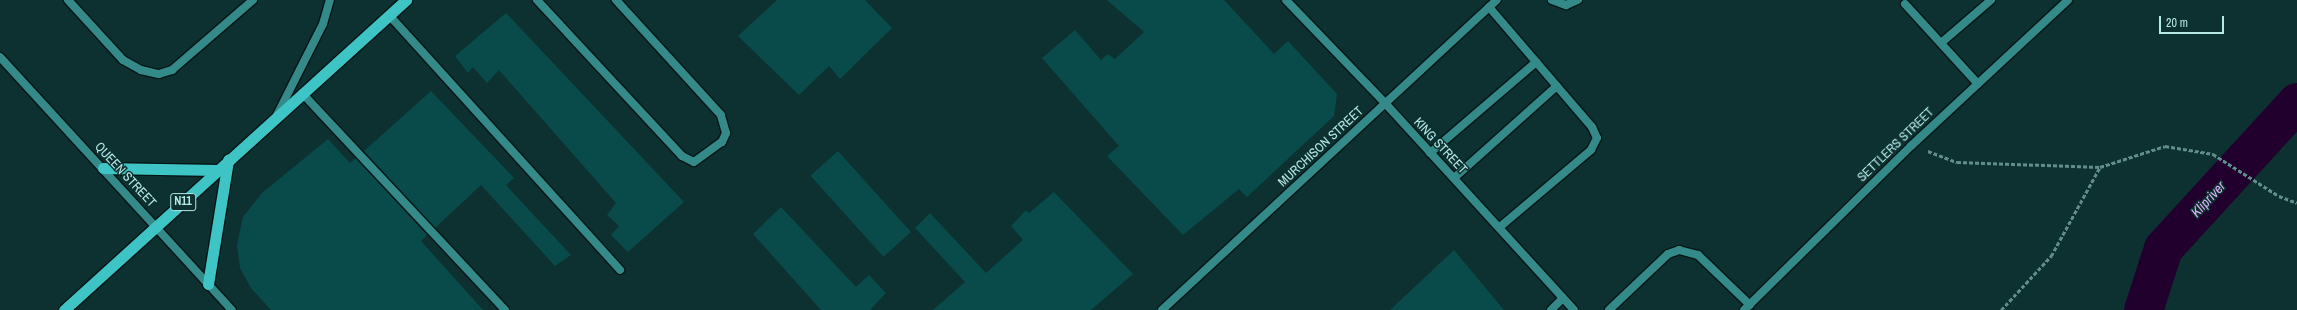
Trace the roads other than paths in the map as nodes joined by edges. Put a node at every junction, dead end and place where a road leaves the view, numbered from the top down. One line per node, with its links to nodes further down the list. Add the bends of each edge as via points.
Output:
1 (68, 0): 2 (street, via 123,60 141,70 159,74 172,70)
2 (253, 0)
3 (330, 0): 23 (street, via 323,24)
4 (406, 0): 15 (highway, N11)
5 (537, 0): 6 (street, via 682,156 694,162 722,142 726,133 721,115)
6 (616, 0)
7 (1286, 0): 22 (street, KING STREET)
8 (1497, 0): 14 (street, MURCHISON STREET)
9 (1552, 0): 10 (street, via 1566,5)
10 (1578, 0)
11 (1990, 0): 16 (street)
12 (2068, 0): 19 (street, SETTLERS STREET)
13 (1905, 4): 16 (street)
14 (1489, 7): 18 (street); 22 (street, MURCHISON STREET)
15 (389, 15): 21 (highway, N11); 31 (street)
16 (1941, 43): 19 (street)
17 (0, 57): 26 (street, QUEEN STREET)
18 (1536, 62): 20 (street); 24 (street)
19 (1978, 84): 34 (street, SETTLERS STREET)
20 (1557, 86): 28 (street); 30 (street, via 1592,127 1596,142)
21 (302, 94): 23 (highway, N11); 37 (street)
22 (1385, 103): 24 (street, KING STREET); 38 (street, MURCHISON STREET)
23 (276, 117): 25 (highway, N11)
24 (1430, 153): 28 (street, KING STREET)
25 (228, 160): 27 (highway, N11); 32 (highway)
26 (103, 168): 27 (highway); 29 (street, QUEEN STREET)
27 (217, 170): 29 (highway, N11)
28 (1454, 178): 30 (street, KING STREET)
29 (156, 226): 32 (street, QUEEN STREET); 35 (highway, N11)
30 (1500, 228): 33 (street, KING STREET)
31 (620, 270)
32 (208, 284): 36 (street, QUEEN STREET)
33 (1563, 298): 39 (street); 40 (street, KING STREET)
34 (1747, 307): 41 (street, via 1698,255 1679,250 1668,254)
35 (64, 310)
36 (232, 310)
37 (505, 310)
38 (1162, 310)
39 (1551, 310)
40 (1574, 310)
41 (1609, 310)

